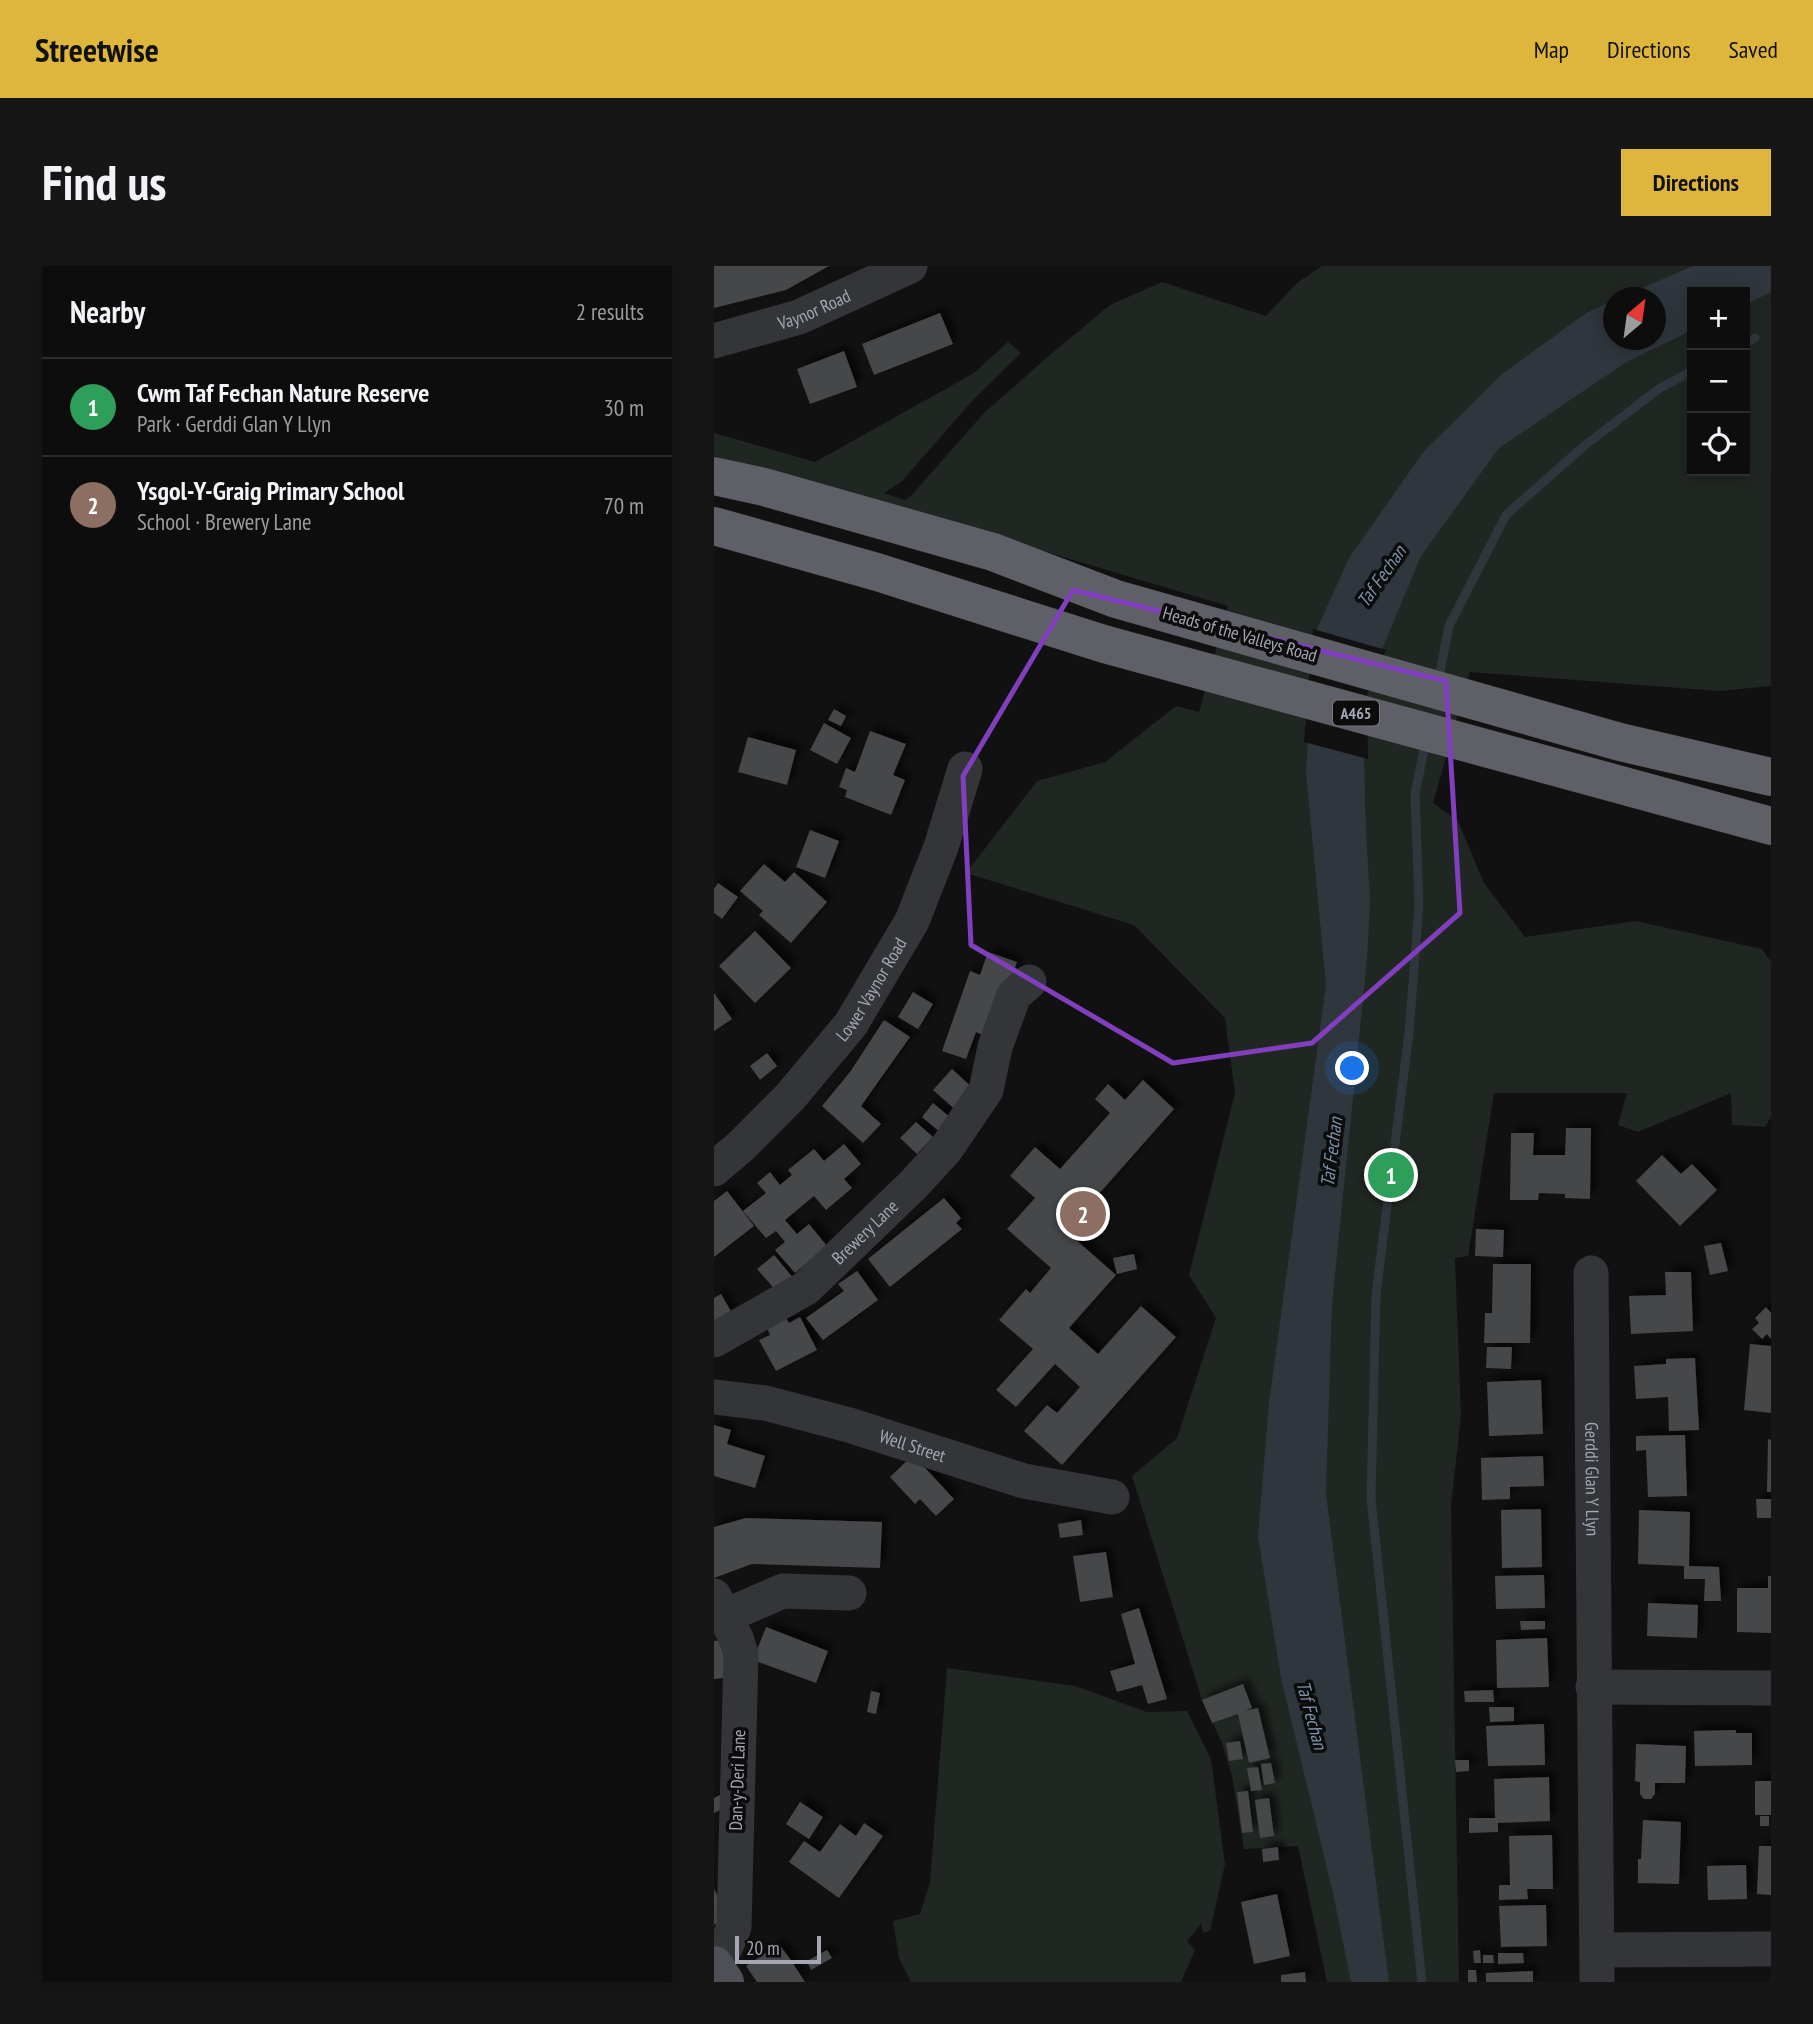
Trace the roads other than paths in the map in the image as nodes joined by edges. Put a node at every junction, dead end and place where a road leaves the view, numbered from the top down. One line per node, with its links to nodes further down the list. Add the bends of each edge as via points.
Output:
1 (910, 266): 2 (street, Vaynor Road, via 799,317)
2 (714, 341)
3 (714, 476): 6 (highway, Heads of the Valleys Road / A465, via 993,552 1116,599 1620,742)
4 (714, 526): 7 (highway, A465, via 1104,643)
5 (965, 769): 9 (street, Lower Vaynor Road, via 942,847 912,921 851,1024 790,1097)
6 (1771, 777)
7 (1771, 826)
8 (1029, 982): 11 (street, Brewery Lane, via 1014,995 995,1046 986,1090 938,1158 806,1288)
9 (714, 1169)
10 (1591, 1273): 16 (street, Gerddi Glan Y Llyn)
11 (714, 1340)
12 (714, 1397): 13 (street, Well Street, via 765,1403 1024,1481)
13 (1112, 1497)
14 (849, 1593): 15 (street, via 783,1591)
15 (719, 1606): 19 (street, Dan-y-Deri Lane, via 741,1654 734,1927)
16 (1593, 1687): 17 (street); 20 (street, Gerddi Glan Y Llyn)
17 (1771, 1688)
18 (1771, 1949): 20 (street, Gerddi Glan Y Llyn)
19 (714, 1965): 21 (main road)
20 (1597, 1966)
21 (725, 1982)

